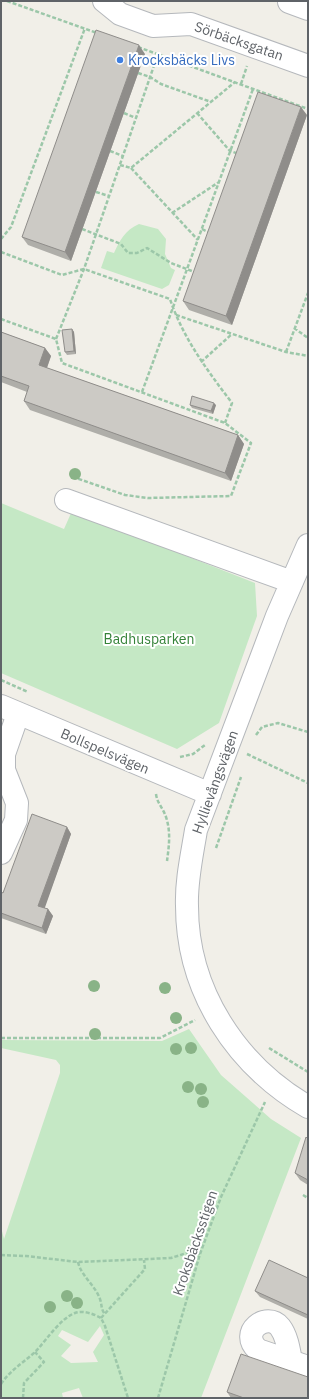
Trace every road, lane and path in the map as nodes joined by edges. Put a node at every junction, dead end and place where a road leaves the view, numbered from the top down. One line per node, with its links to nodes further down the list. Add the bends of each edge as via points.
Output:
1 (7, 1): 3 (path)
2 (104, 1): 8 (street, Sörbäcksgatan, via 120,14 153,26 192,24)
3 (85, 28): 4 (path); 37 (path, via 11,227)
4 (99, 34)
5 (136, 46): 6 (path)
6 (158, 54): 10 (path); 11 (path)
7 (250, 60): 12 (path)
8 (308, 66)
9 (138, 73): 10 (path)
10 (150, 78): 14 (path); 18 (path)
11 (235, 82): 12 (path); 14 (path)
12 (241, 84): 13 (path)
13 (253, 89): 15 (path); 19 (path)
14 (211, 102): 17 (path)
15 (308, 109)
16 (124, 113): 18 (path)
17 (197, 113): 22 (path); 26 (path)
18 (136, 118): 23 (path)
19 (241, 122): 20 (path); 22 (path)
20 (248, 124)
21 (110, 151): 23 (path)
22 (230, 151): 24 (path); 27 (path)
23 (123, 156): 25 (path)
24 (244, 156)
25 (120, 165): 26 (path); 31 (path)
26 (131, 168): 32 (path)
27 (219, 182): 28 (path); 32 (path)
28 (216, 191): 30 (path); 34 (path)
29 (96, 192): 31 (path)
30 (223, 193)
31 (109, 196): 35 (path)
32 (172, 213): 38 (path)
33 (82, 229): 35 (path)
34 (202, 229): 36 (path); 38 (path)
35 (96, 234): 40 (path); 41 (path, via 121,244 128,253 137,253 147,248 171,263)
36 (216, 236)
37 (1, 239)
38 (198, 240): 41 (path)
39 (1, 252): 40 (path, via 62,276)
40 (84, 269): 44 (path, via 170,298); 50 (path)
41 (187, 269): 42 (path); 44 (path)
42 (202, 274)
43 (308, 293): 47 (path)
44 (173, 308): 45 (path); 54 (path)
45 (175, 315): 48 (path); 53 (path)
46 (1, 319): 50 (path)
47 (294, 328): 49 (path); 51 (path)
48 (232, 334): 51 (path); 53 (path)
49 (308, 338)
50 (56, 339): 54 (path, via 62,363)
51 (286, 352): 52 (path)
52 (306, 355)
53 (201, 362): 55 (path, via 232,403)
54 (142, 392): 55 (path)
55 (225, 423): 56 (path, via 251,443 231,496 148,498 125,495)
56 (76, 478)
57 (66, 500): 59 (street)
58 (308, 545): 59 (street, Hyllievångsvägen)
59 (292, 582): 70 (street, Hyllievångsvägen, via 261,655)
60 (10, 710): 70 (street, Bollspelsvägen); 71 (street, via 4,770 16,803 16,820)
61 (308, 732): 62 (path, via 278,723 262,727)
62 (254, 741)
63 (208, 742): 66 (path, via 193,754 186,757)
64 (251, 748): 65 (path)
65 (249, 754): 67 (path); 69 (path)
66 (176, 756)
67 (246, 761)
68 (241, 776): 72 (path)
69 (308, 783)
70 (210, 794): 78 (street, Hyllievångsvägen, via 196,830 186,906 190,944 198,976 214,1014 230,1039 265,1076)
71 (1, 853)
72 (214, 855)
73 (195, 1020): 74 (path, via 160,1038)
74 (1, 1038)
75 (268, 1047): 76 (path)
76 (308, 1072)
77 (266, 1101): 81 (path, Kroksbäcksstigen, via 220,1197)
78 (308, 1107)
79 (303, 1195): 80 (path)
80 (308, 1198)
81 (200, 1254): 83 (path, via 190,1252 171,1258); 91 (path, Kroksbäcksstigen)
82 (1, 1256): 84 (path)
83 (144, 1260): 84 (path); 85 (path, via 145,1269)
84 (78, 1262): 85 (path, via 80,1270 95,1289)
85 (105, 1314): 86 (path)
86 (101, 1318): 87 (path, via 77,1312 69,1316); 90 (path)
87 (35, 1352): 88 (path, via 12,1370); 89 (path, via 44,1362 24,1383)
88 (1, 1384)
89 (23, 1398)
90 (128, 1398)
91 (158, 1398)

